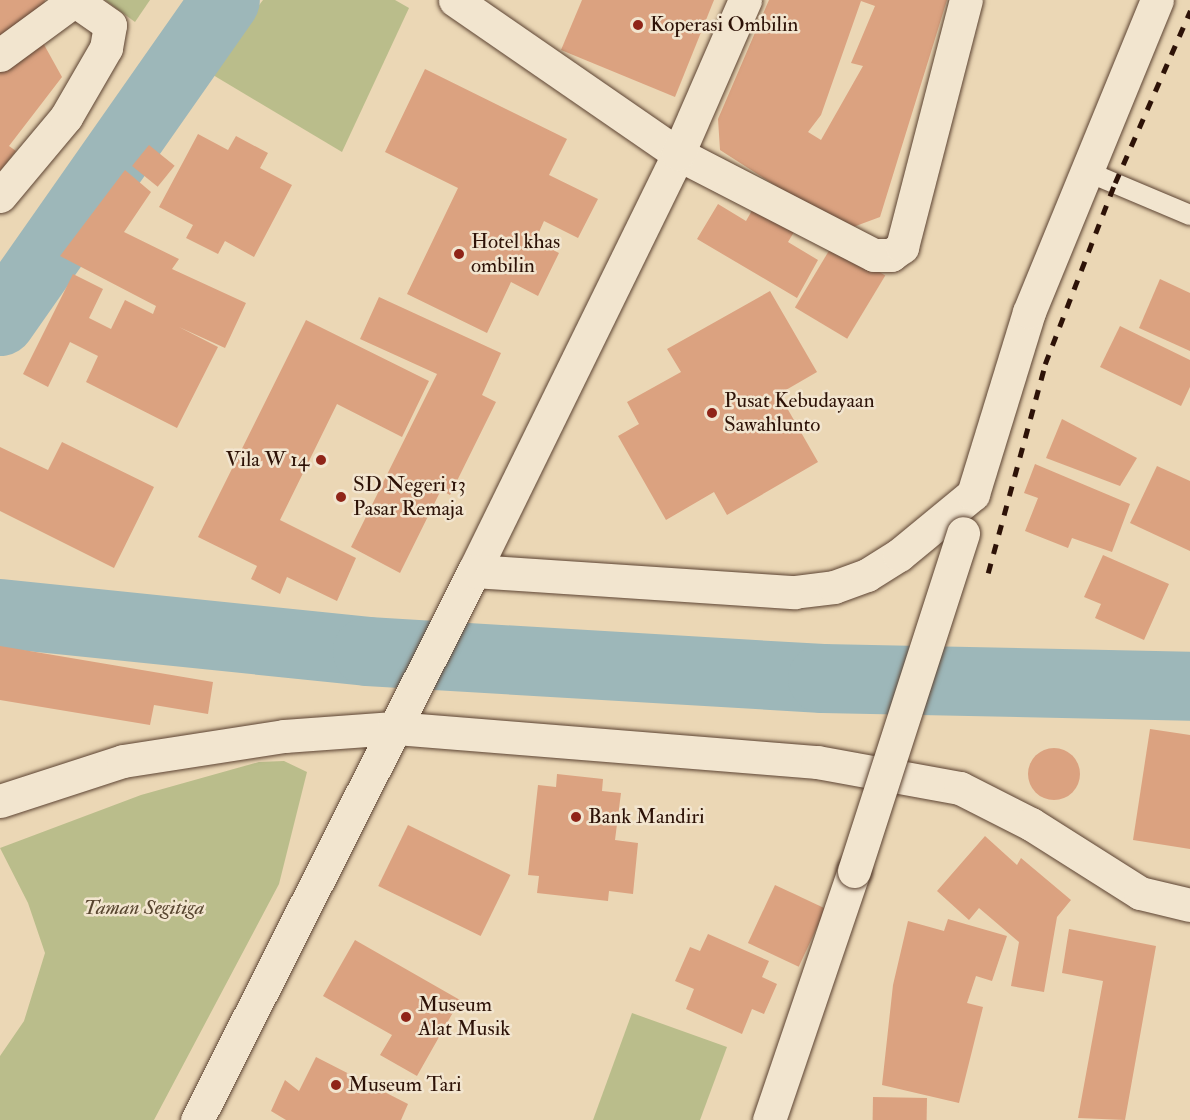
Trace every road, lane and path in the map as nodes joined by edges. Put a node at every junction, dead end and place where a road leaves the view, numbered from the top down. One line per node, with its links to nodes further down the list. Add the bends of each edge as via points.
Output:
1 (455, 0): 7 (street)
2 (745, 0): 7 (street)
3 (966, 0): 7 (street, via 902,246 891,255 874,255)
4 (1157, 0): 8 (street)
5 (76, 1): 6 (street); 9 (street, via 110,25 106,48 66,117)
6 (0, 55)
7 (678, 154): 12 (street)
8 (1088, 172): 10 (lane); 11 (street, via 1029,312)
9 (0, 196)
10 (1190, 215)
11 (974, 494): 12 (street, via 899,555 867,575 834,587 794,592); 17 (street, bridge, via 855,871)
12 (474, 571): 13 (street)
13 (394, 728): 14 (street, via 284,736 123,761); 15 (street, via 817,762 960,788 1031,824 1140,893); 16 (street)
14 (0, 801)
15 (1190, 905)
16 (197, 1120)
17 (769, 1120)

